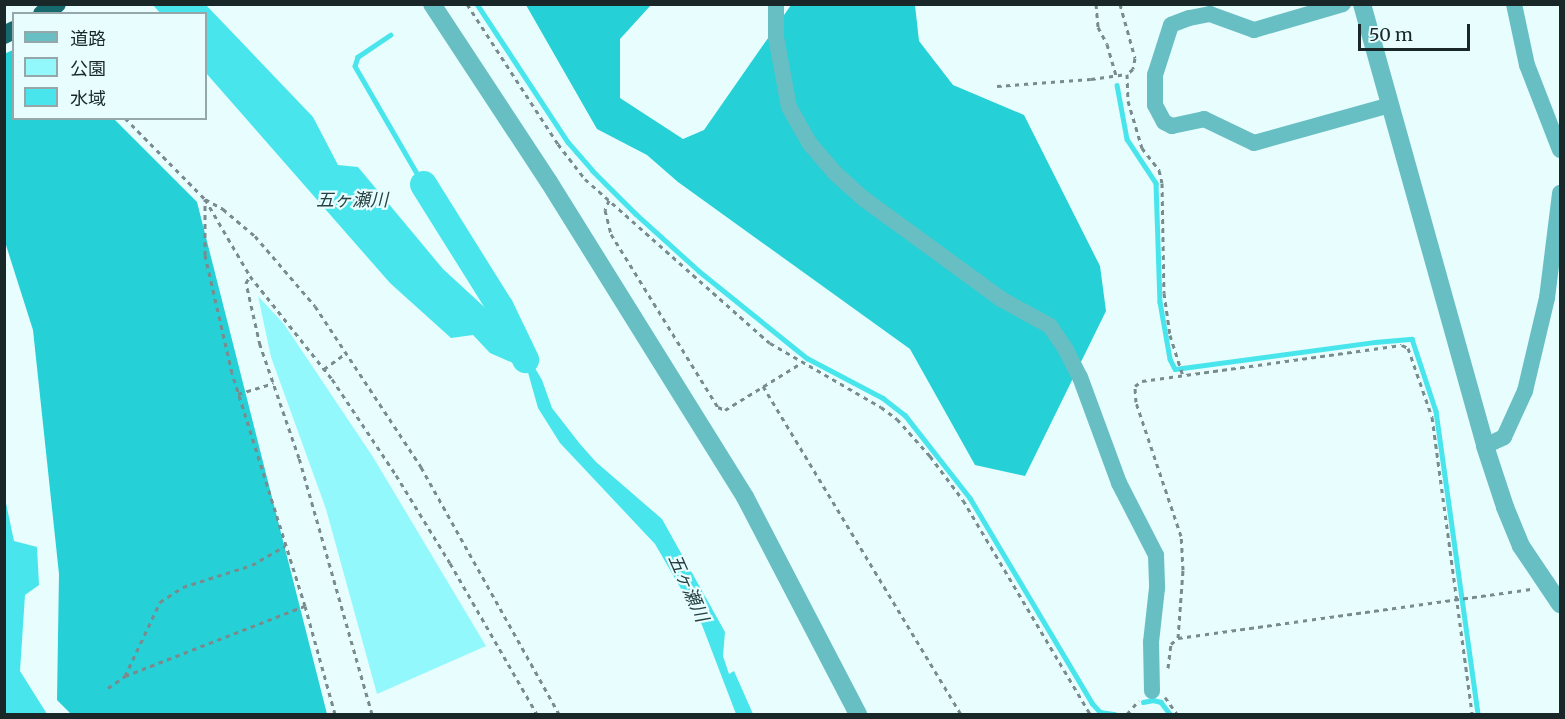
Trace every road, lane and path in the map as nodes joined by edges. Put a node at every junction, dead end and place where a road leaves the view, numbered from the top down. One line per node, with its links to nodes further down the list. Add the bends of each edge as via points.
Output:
1 (432, 4): 41 (street, via 555,191 745,497)
2 (467, 4): 17 (path, via 558,144 585,179)
3 (776, 4): 36 (street, via 776,38 789,107 810,144 864,199 1001,299 1050,326 1066,350 1080,377 1119,483 1156,555 1151,642)
4 (1096, 4): 10 (path, via 1098,27)
5 (1120, 4): 9 (path, via 1135,58 1133,69)
6 (1343, 4): 12 (street, via 1254,30 1210,14 1171,25 1155,75 1155,105 1164,122 1172,126 1204,119 1254,143)
7 (1362, 4): 12 (street)
8 (1514, 4): 14 (street, via 1527,65)
9 (1127, 74): 10 (path); 22 (path, via 1134,125 1162,183 1164,293 1170,335)
10 (1116, 75): 11 (path)
11 (997, 86)
12 (1390, 105): 26 (street)
13 (127, 120): 16 (path)
14 (1560, 150)
15 (1560, 193): 26 (street, via 1547,298 1525,392 1504,438)
16 (205, 199): 18 (path); 19 (path, via 255,236 280,263); 25 (path, via 205,255)
17 (609, 200): 20 (path, via 738,317); 24 (path, via 605,210 611,234 717,407 725,410)
18 (250, 276): 21 (path); 23 (path, via 246,283)
19 (346, 353): 21 (path); 40 (path, via 421,467)
20 (801, 363): 24 (path); 43 (path, via 881,407 930,456 963,500)
21 (324, 369): 39 (path, via 432,534)
22 (1183, 376): 29 (path, via 1402,345 1408,348 1432,417); 32 (path, via 1142,381 1135,386 1136,402 1181,536)
23 (273, 383): 25 (path); 38 (path, via 299,458)
24 (763, 386): 42 (path)
25 (238, 394): 27 (path)
26 (1485, 446): 28 (street, via 1521,546)
27 (285, 546): 31 (path); 33 (path, via 252,565 183,587 160,602)
28 (1546, 587): 29 (path); 30 (street)
29 (1456, 600): 32 (path); 46 (path)
30 (1560, 604)
31 (305, 606): 33 (path); 37 (path)
32 (1178, 638): 34 (path, via 1171,644)
33 (125, 676): 35 (path)
34 (1167, 677)
35 (108, 688)
36 (1159, 689): 44 (path, via 1136,703); 45 (path)
37 (335, 714)
38 (372, 714)
39 (537, 714)
40 (560, 714)
41 (858, 714)
42 (961, 714)
43 (1090, 714)
44 (1127, 714)
45 (1178, 714)
46 (1472, 714)

